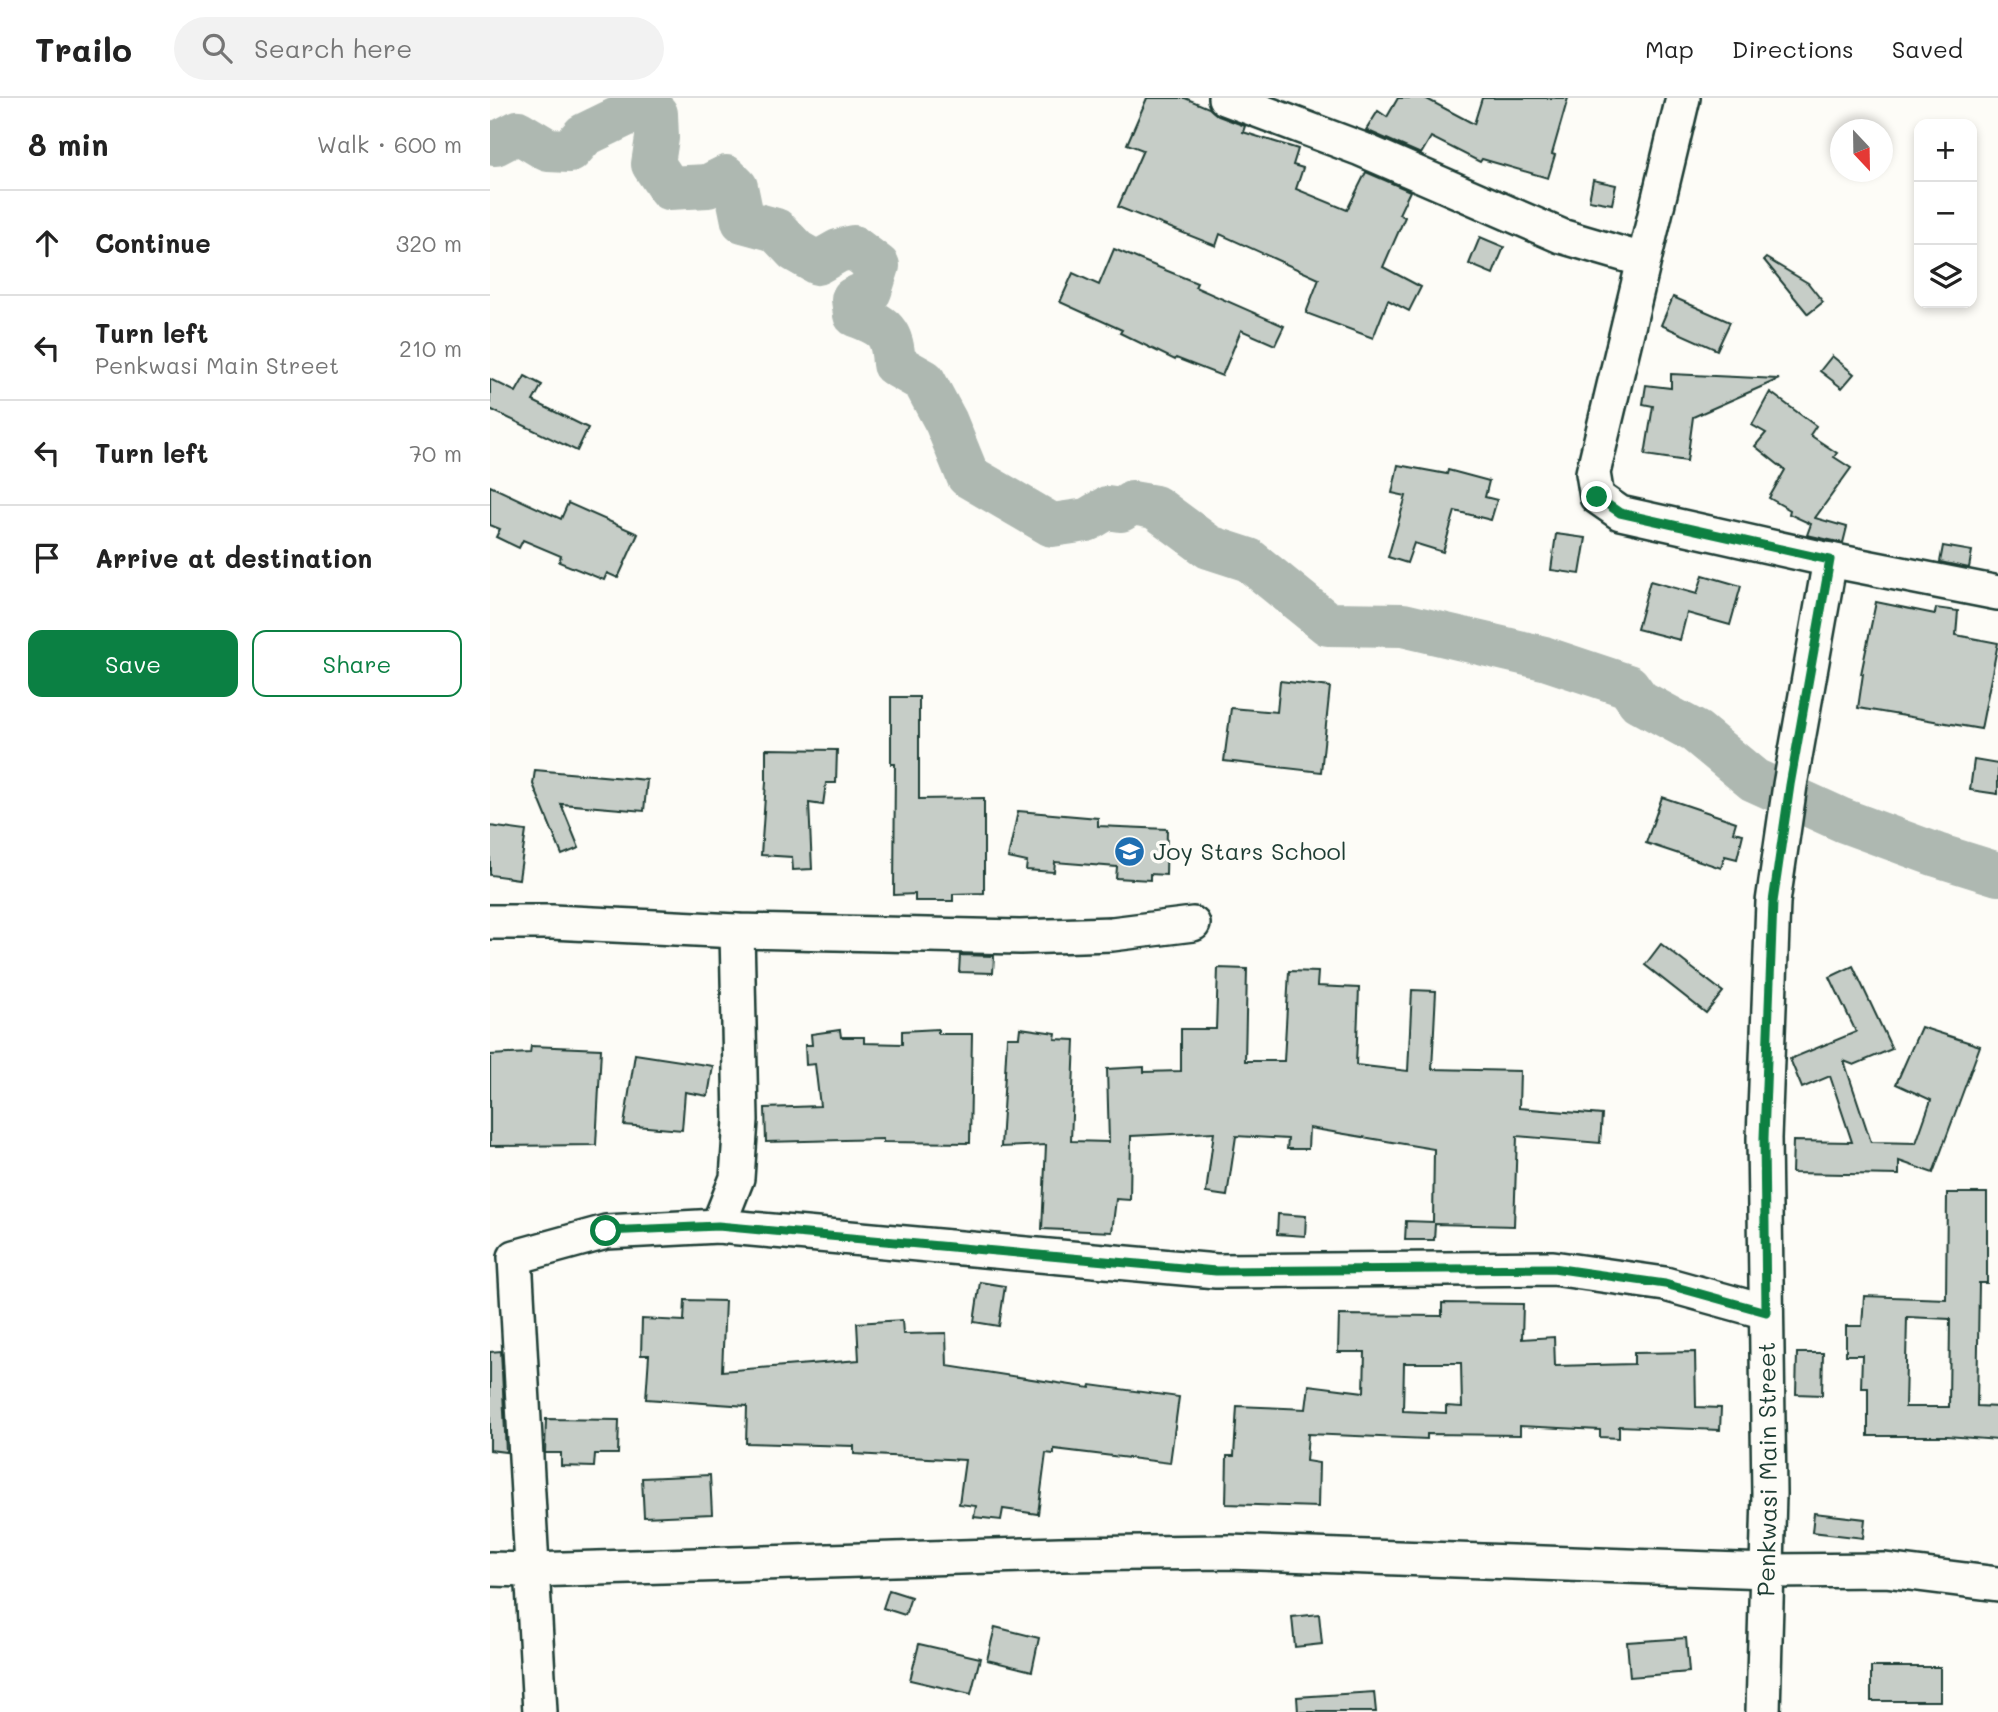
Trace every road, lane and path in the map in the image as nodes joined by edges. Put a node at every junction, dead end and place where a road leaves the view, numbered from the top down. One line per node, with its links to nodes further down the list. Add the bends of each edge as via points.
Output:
1 (1225, 98): 3 (street, via 1361,149 1561,236)
2 (1683, 98): 3 (street)
3 (1643, 260): 4 (street, via 1593,473 1597,497 1620,513)
4 (1830, 560): 5 (street); 11 (street, Penkwasi Main Street, via 1773,902 1764,1138)
5 (1998, 593)
6 (490, 922): 8 (street)
7 (1192, 924): 8 (street, via 1112,934 1020,937)
8 (737, 931): 9 (street, via 741,1120 737,1178)
9 (718, 1226): 10 (street, via 606,1231); 11 (street, via 1216,1271 1553,1268 1665,1284)
10 (502, 1257): 13 (street)
11 (1766, 1312): 14 (street, Penkwasi Main Street)
12 (490, 1569): 13 (street)
13 (531, 1570): 14 (street, via 1228,1552); 16 (street)
14 (1768, 1571): 15 (street, via 1885,1570); 17 (street, Penkwasi Main Street)
15 (1998, 1584)
16 (540, 1712)
17 (1763, 1712)

